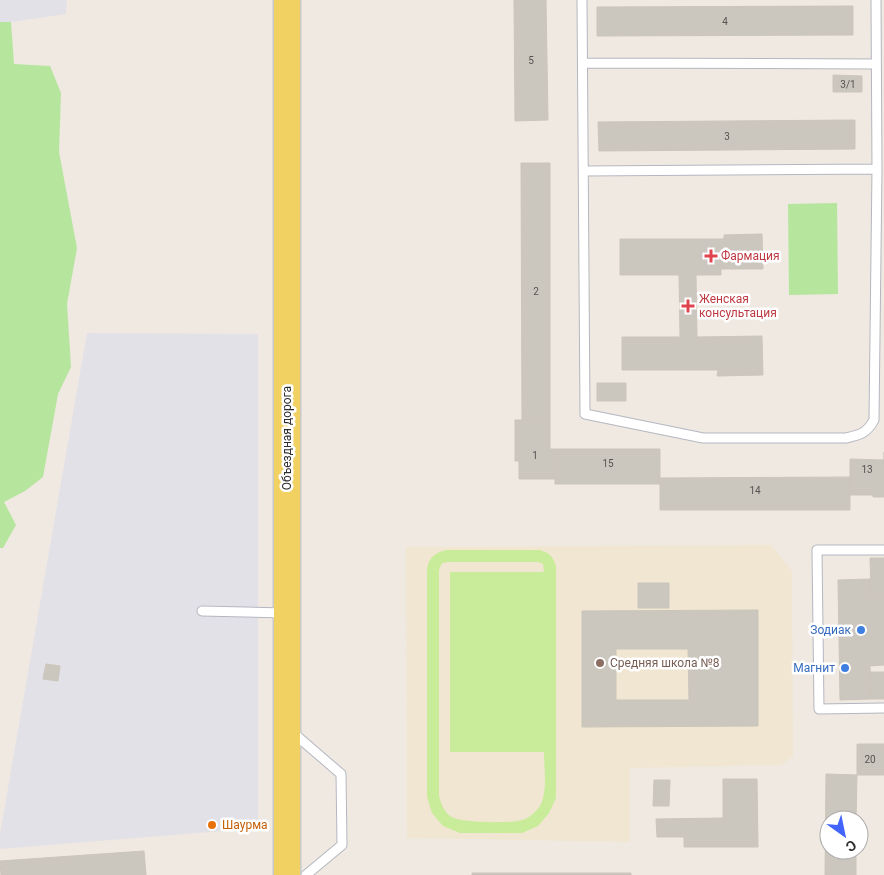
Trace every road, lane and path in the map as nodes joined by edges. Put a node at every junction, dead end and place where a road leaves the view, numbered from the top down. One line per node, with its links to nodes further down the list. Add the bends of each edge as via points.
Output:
1 (286, 0): 11 (main road, Объездная дорога)
2 (582, 0): 4 (lane)
3 (876, 0): 5 (lane)
4 (582, 62): 5 (lane); 7 (lane)
5 (876, 64): 6 (lane)
6 (877, 169): 7 (lane); 8 (lane)
7 (584, 172): 8 (lane, via 585,414 703,438 846,438 869,430 874,420)
8 (879, 360)
9 (884, 550): 12 (lane, via 817,550 819,709)
10 (202, 611): 11 (lane)
11 (286, 613): 13 (main road, Объездная дорога)
12 (884, 708)
13 (287, 727): 14 (main road, Объездная дорога); 15 (lane, via 342,774 342,845)
14 (287, 875)
15 (306, 875)

